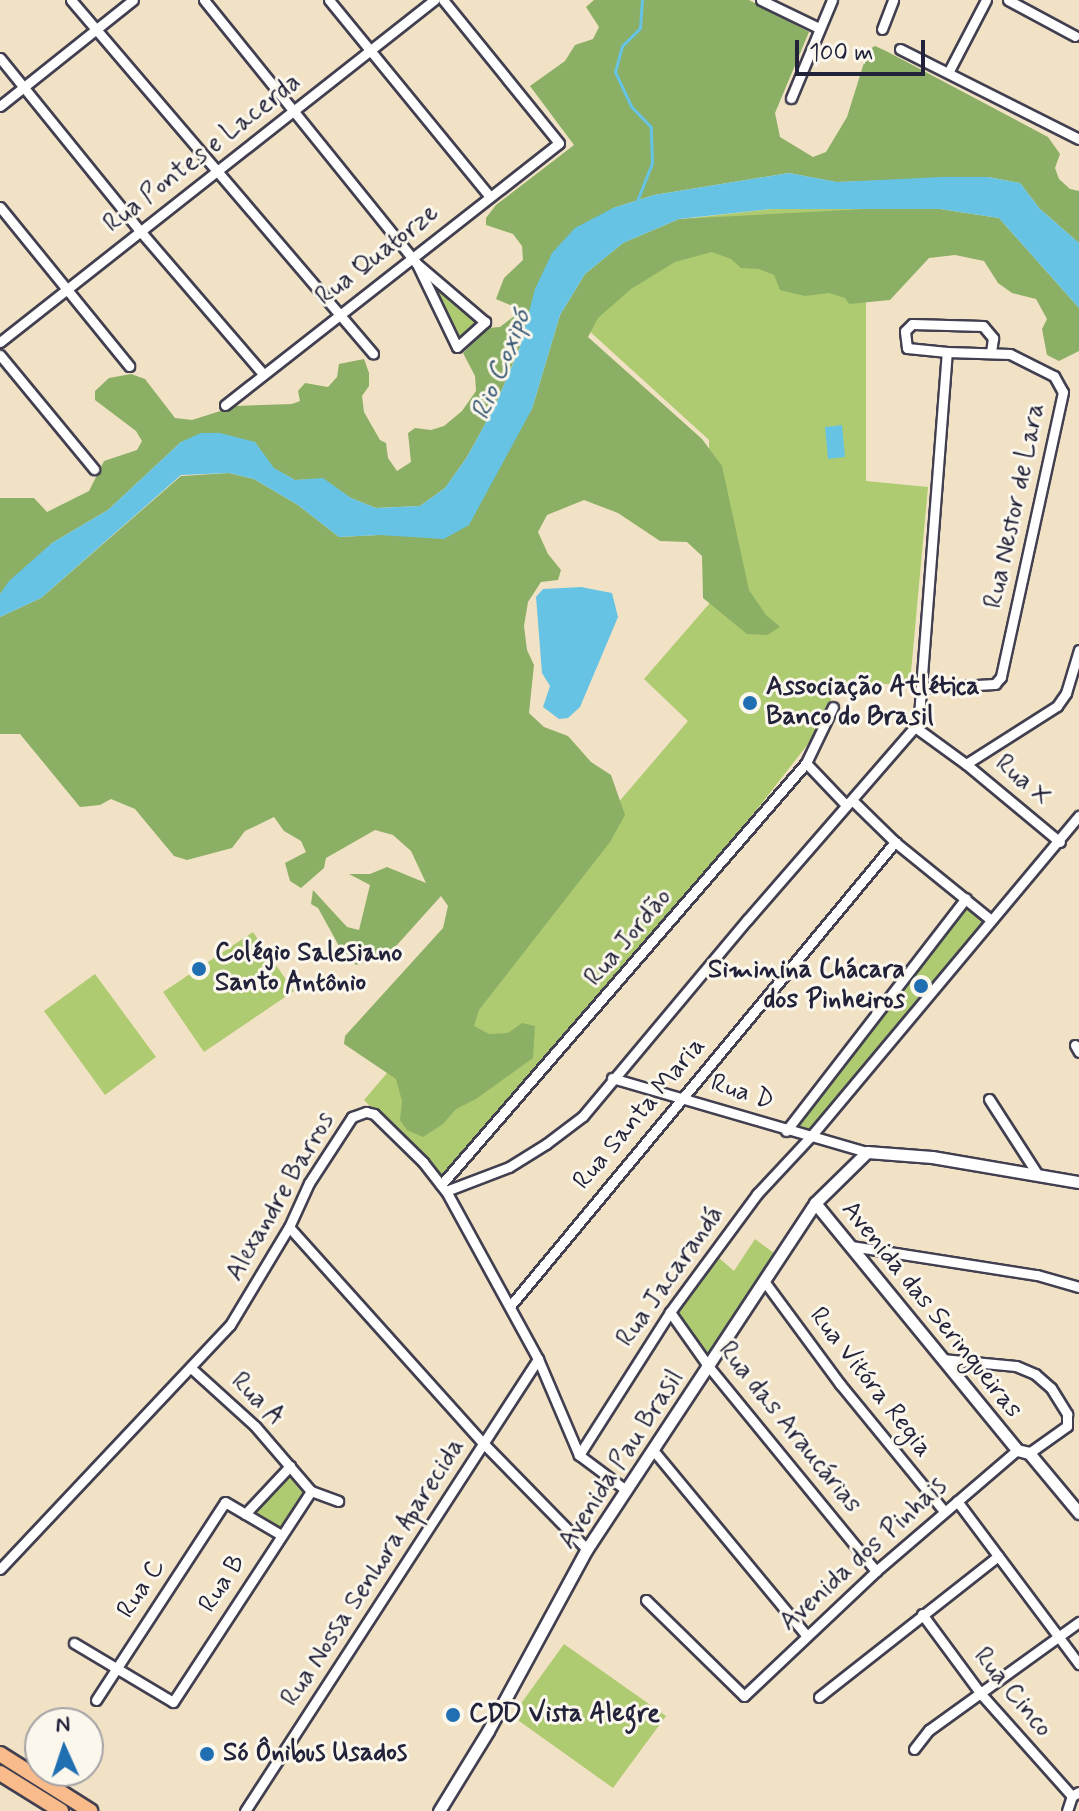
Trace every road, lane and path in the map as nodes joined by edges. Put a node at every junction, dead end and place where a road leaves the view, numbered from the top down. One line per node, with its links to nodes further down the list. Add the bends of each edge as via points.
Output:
1 (71, 0): 14 (street)
2 (133, 0): 14 (street)
3 (204, 0): 23 (street)
4 (329, 0): 16 (street)
5 (434, 0): 16 (street, Rua Pontes e Lacerda)
6 (443, 0): 26 (street, Rua Quatorze, via 559,143)
7 (761, 0): 12 (street)
8 (832, 0): 12 (street)
9 (893, 0): 13 (street)
10 (986, 0): 19 (street)
11 (1008, 0): 15 (street)
12 (819, 28): 21 (street)
13 (882, 29)
14 (95, 30): 20 (street); 25 (street)
15 (1075, 36)
16 (369, 49): 23 (street, Rua Pontes e Lacerda); 26 (street)
17 (900, 49): 19 (street)
18 (0, 58): 20 (street)
19 (949, 71): 24 (street)
20 (24, 87): 22 (street); 28 (street)
21 (791, 98)
22 (0, 106)
23 (294, 110): 25 (street, Rua Pontes e Lacerda); 29 (street)
24 (1079, 139)
25 (217, 171): 28 (street, Rua Pontes e Lacerda); 31 (street)
26 (490, 197): 29 (street, Rua Quatorze)
27 (0, 207): 30 (street)
28 (141, 232): 30 (street, Rua Pontes e Lacerda); 38 (street)
29 (414, 260): 29 (street, via 485,322 457,347 431,292); 31 (street, Rua Quatorze)
30 (67, 289): 32 (street, Rua Pontes e Lacerda); 37 (street)
31 (338, 314): 34 (street); 38 (street, Rua Quatorze)
32 (0, 342)
33 (947, 352): 35 (street, Rua Nestor de Lara); 35 (street, Rua Nestor de Lara, via 907,348 905,331 912,324 983,326 993,338); 42 (street)
34 (373, 353)
35 (991, 353): 42 (street, Rua Nestor de Lara, via 1010,354 1054,376 1063,392 1001,677 995,684)
36 (0, 355): 40 (street)
37 (129, 366)
38 (263, 374): 39 (street, Rua Quatorze)
39 (225, 405)
40 (94, 469)
41 (1079, 650): 46 (street, via 1057,706)
42 (921, 688): 44 (street)
43 (833, 707): 45 (street, Rua Jordão)
44 (915, 727): 46 (street, Rua X); 47 (street)
45 (806, 763): 47 (street); 61 (street, Rua Jordão)
46 (966, 764): 50 (street, Rua X)
47 (849, 802): 49 (street); 53 (street)
48 (1079, 816): 50 (street, Rua Jacarandá)
49 (895, 842): 51 (street); 54 (street, Rua Santa Maria)
50 (1060, 842): 52 (street, Rua Jacarandá)
51 (966, 898): 52 (street); 56 (street)
52 (991, 920): 57 (street, Rua Jacarandá)
53 (612, 1078): 54 (street, Rua D); 61 (street, via 583,1116 546,1144 509,1167)
54 (683, 1097): 56 (street, Rua D); 67 (street, Rua Santa Maria)
55 (989, 1099): 59 (street)
56 (786, 1131): 57 (street, Rua D)
57 (812, 1135): 58 (street, Rua D); 68 (street, Rua Jacarandá, via 757,1194)
58 (867, 1152): 59 (street); 62 (street, Avenida Pau Brasil)
59 (1036, 1172): 60 (street)
60 (1079, 1182)
61 (443, 1188): 63 (street, Alexandre Barros, via 374,1114 361,1113 349,1120 309,1183); 67 (street)
62 (815, 1203): 64 (street, Avenida das Seringueiras); 65 (street, Avenida Pau Brasil)
63 (289, 1227): 72 (street, Alexandre Barros, via 230,1325); 73 (street)
64 (851, 1246): 66 (street, via 1037,1275); 70 (street, Avenida das Seringueiras)
65 (764, 1281): 71 (street, Avenida Pau Brasil); 82 (street, Rua Vitóra Regia)
66 (1079, 1287)
67 (511, 1305): 69 (street)
68 (670, 1312): 71 (street, Rua das Araucárias); 76 (street, Rua Jacarandá)
69 (538, 1359): 73 (street, Rua Nossa Senhora Aparecida); 76 (street)
70 (942, 1359): 75 (street, Avenida das Seringueiras); 75 (street, Avenida dos Pinhais, via 1016,1366 1051,1388 1067,1414 1067,1426)
71 (709, 1367): 74 (street, Avenida Pau Brasil); 89 (street, Rua das Araucárias)
72 (191, 1368): 77 (street, Rua A); 88 (street, Alexandre Barros)
73 (484, 1444): 86 (street); 107 (street, Rua Nossa Senhora Aparecida)
74 (653, 1450): 78 (street, Avenida Pau Brasil); 93 (street)
75 (1023, 1452): 81 (street, Avenida dos Pinhais); 83 (street, Avenida das Seringueiras)
76 (579, 1455): 78 (street)
77 (290, 1466): 79 (street, Rua A); 84 (street, Rua A)
78 (626, 1490): 86 (street, Avenida Pau Brasil)
79 (311, 1491): 80 (street, Rua A); 85 (street, Rua B)
80 (338, 1501)
81 (957, 1501): 82 (street, Avenida dos Pinhais); 87 (street)
82 (944, 1511): 89 (street, Avenida dos Pinhais)
83 (1079, 1513)
84 (245, 1514): 85 (street); 97 (street, Rua C, via 225,1502)
85 (281, 1535): 97 (street, Rua B, via 173,1702)
86 (587, 1549): 108 (street, Avenida Pau Brasil)
87 (998, 1556): 91 (street); 94 (street)
88 (0, 1569)
89 (876, 1571): 93 (street, Avenida dos Pinhais)
90 (646, 1600): 93 (street, Avenida dos Pinhais, via 744,1696)
91 (922, 1614): 98 (street, Rua Cinco); 99 (street)
92 (1079, 1622): 94 (street)
93 (806, 1635)
94 (1058, 1637): 96 (street); 98 (street)
95 (74, 1643): 97 (street)
96 (1079, 1664)
97 (117, 1668): 100 (street, Rua C)
98 (981, 1694): 101 (street, via 929,1730); 104 (street, Rua Cinco)
99 (819, 1697)
100 (96, 1700)
101 (914, 1749)
102 (0, 1754): 106 (highway)
103 (0, 1773): 105 (highway)
104 (1076, 1794): 109 (street)
105 (61, 1811)
106 (90, 1811)
107 (245, 1811)
108 (439, 1811)
109 (1067, 1811)

